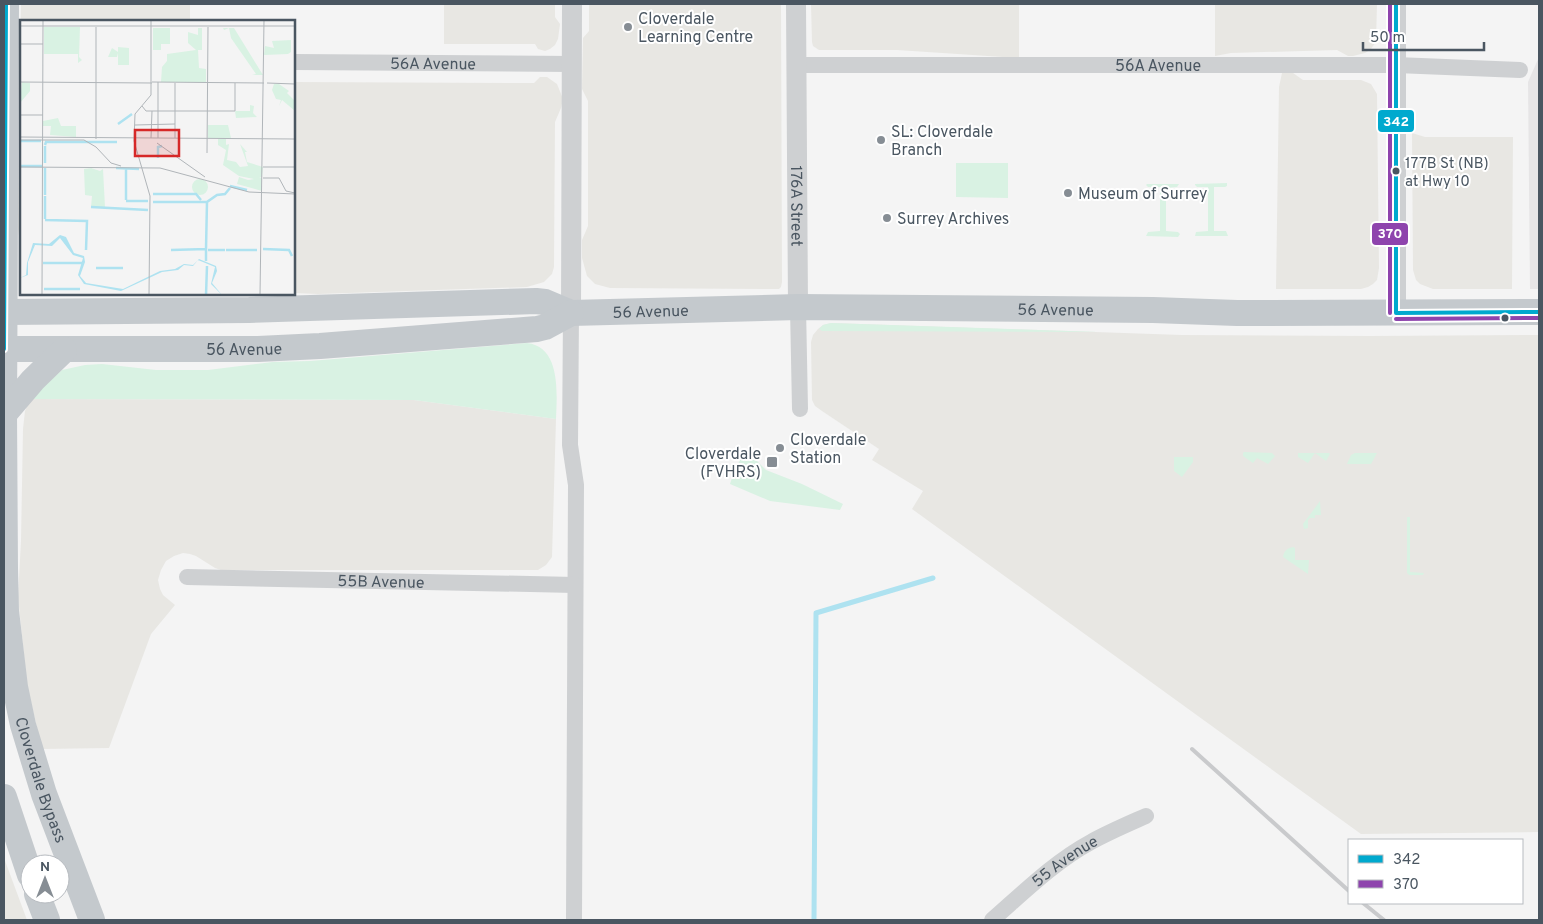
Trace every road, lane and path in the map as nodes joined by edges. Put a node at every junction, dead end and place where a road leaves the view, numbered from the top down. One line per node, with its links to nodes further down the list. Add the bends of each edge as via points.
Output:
1 (6, 4): 10 (highway, Cloverdale Bypass)
2 (572, 4): 6 (street)
3 (796, 4): 7 (street, 176A Street)
4 (1396, 4): 8 (street)
5 (295, 62): 6 (street, 56A Avenue)
6 (572, 64): 16 (street)
7 (796, 65): 8 (street, 56A Avenue); 12 (street, 176A Street)
8 (1396, 65): 9 (street, 56A Avenue); 17 (street)
9 (1520, 70)
10 (13, 265): 14 (highway, Cloverdale Bypass)
11 (56, 295): 13 (highway)
12 (798, 307): 16 (highway, 56 Avenue); 17 (highway, 56 Avenue); 20 (street, 176A Street)
13 (90, 311): 14 (highway, 56 Avenue); 16 (highway, 56 Avenue, via 249,310 536,301)
14 (4, 312): 18 (highway, Cloverdale Bypass)
15 (1539, 312): 17 (highway, 56 Avenue)
16 (571, 313): 19 (highway, 56 Avenue, via 537,329 320,346); 23 (street, via 570,445 576,485)
17 (1396, 313)
18 (4, 349): 19 (highway, 56 Avenue); 21 (highway, Cloverdale Bypass)
19 (64, 350): 21 (highway)
20 (800, 409)
21 (4, 414): 29 (highway, Cloverdale Bypass, via 6,611 15,687 44,794)
22 (187, 577): 23 (street, 55B Avenue)
23 (575, 585): 30 (street)
24 (4, 799): 26 (highway)
25 (1146, 816): 31 (street, 55 Avenue, via 1090,843 1045,874)
26 (23, 854)
27 (41, 904): 28 (highway)
28 (47, 920)
29 (92, 920)
30 (574, 920)
31 (992, 920)

